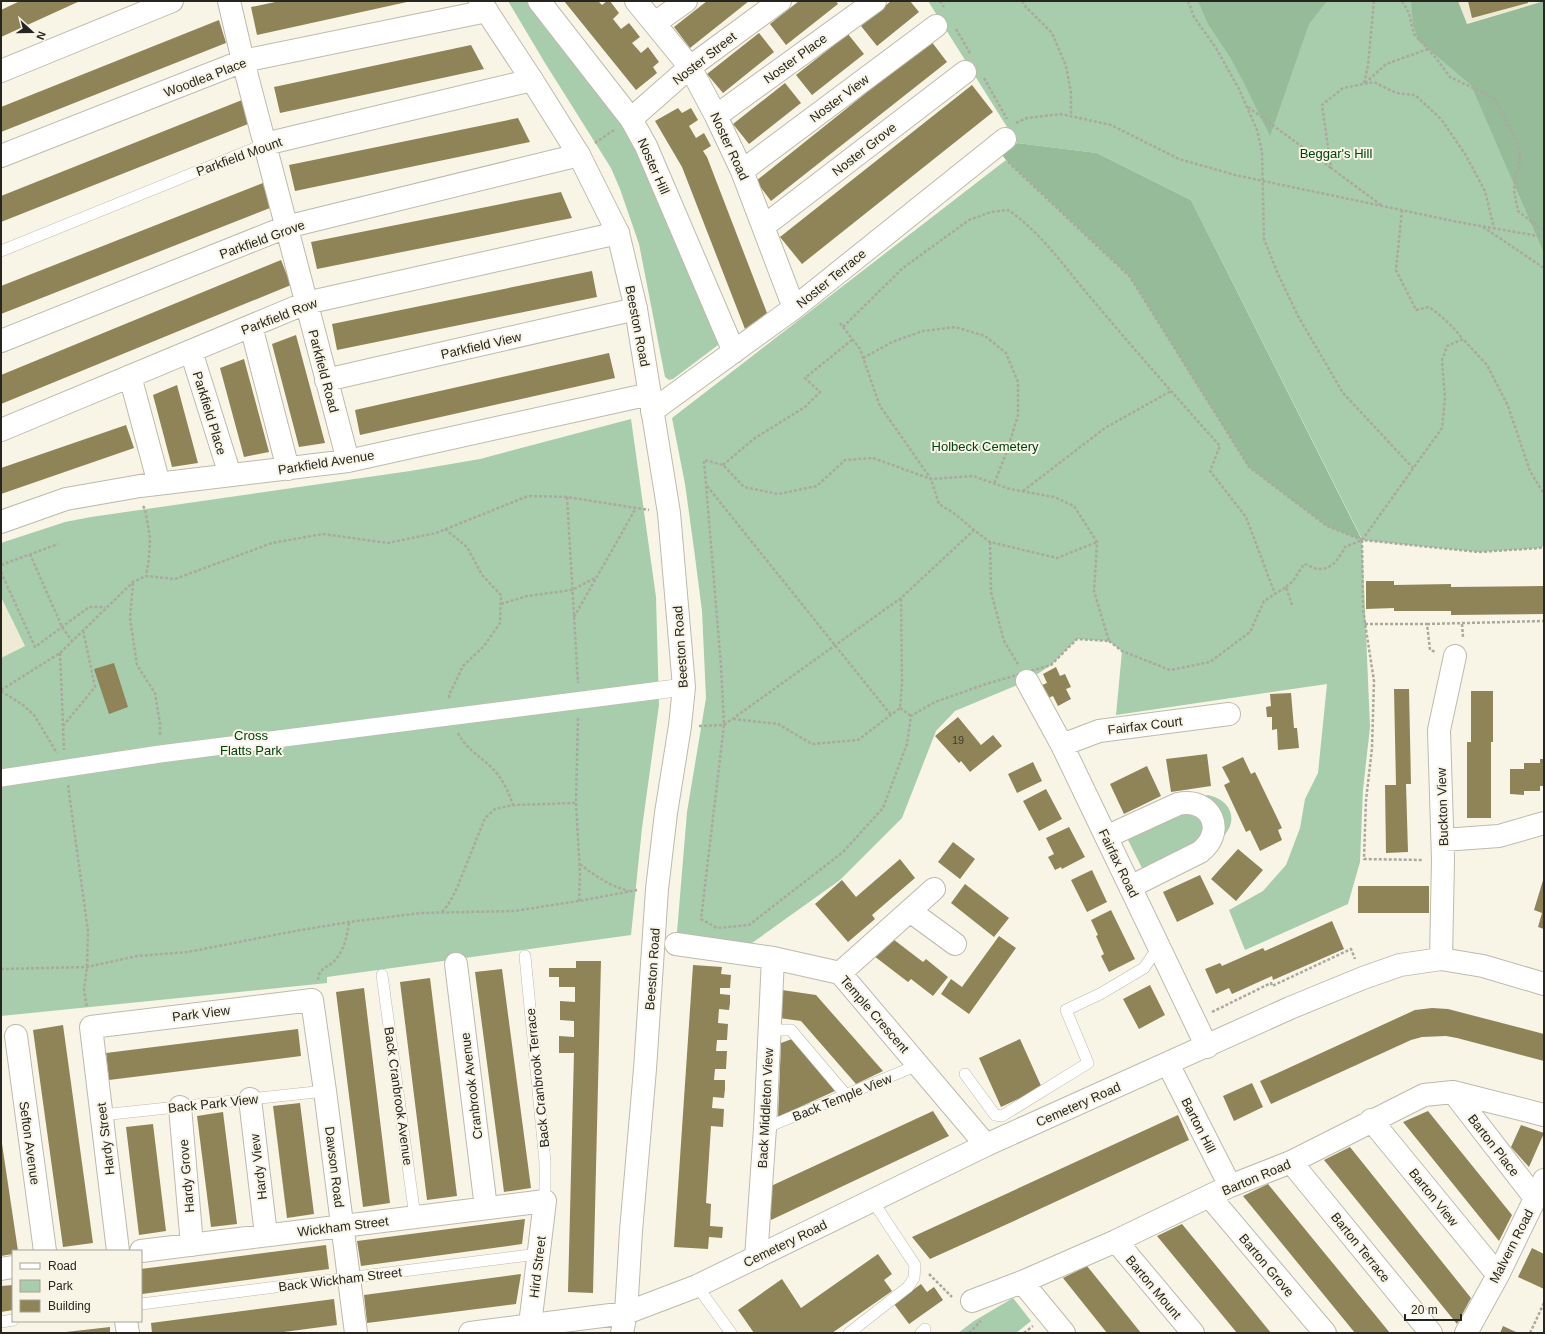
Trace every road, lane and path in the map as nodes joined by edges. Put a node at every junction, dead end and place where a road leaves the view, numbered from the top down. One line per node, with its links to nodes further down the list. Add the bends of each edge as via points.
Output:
1 (172, 1): 18 (street)
2 (229, 1): 16 (street, Parkfield Road)
3 (539, 1): 25 (street, Noster Hill)
4 (636, 1): 13 (street, Noster Road)
5 (686, 1): 13 (street)
6 (780, 1): 17 (street, Noster Street)
7 (875, 1): 23 (street, Noster Place)
8 (1022, 1): 24 (path, via 1052,33 1066,66 1071,93)
9 (1188, 1): 22 (path, via 1194,17 1216,48)
10 (1374, 1): 21 (path)
11 (1402, 1): 15 (path, via 1409,14 1414,34)
12 (484, 6): 16 (street, Woodlea Place); 20 (street, Beeston Road)
13 (655, 23): 17 (street, Noster Road)
14 (936, 26): 31 (street, Noster View)
15 (1428, 49): 21 (path, via 1386,64); 39 (path, via 1450,77 1494,98 1514,136 1520,154 1514,192 1518,211)
16 (243, 61): 27 (street, Parkfield Road); 29 (street, Woodlea Place)
17 (690, 67): 23 (street, Noster Road); 25 (street, Noster Street)
18 (1, 70)
19 (965, 72): 35 (street, Noster Grove)
20 (532, 80): 27 (street, Parkfield Mount); 28 (street, Beeston Road)
21 (1364, 84): 30 (path, via 1343,88 1322,105); 38 (path, via 1374,82 1396,93 1416,95 1441,119 1465,154 1485,191)
22 (1246, 106): 30 (path); 32 (path, via 1257,130 1262,152)
23 (716, 116): 31 (street, Noster Road)
24 (1071, 116): 26 (path, via 1061,114 1027,118 1012,126); 32 (path, via 1111,125 1178,159)
25 (631, 119): 28 (path); 54 (street, Noster Hill, via 646,146)
26 (1000, 143): 45 (street, Noster Terrace); 77 (path, via 1006,160 1130,277 1249,467 1327,526)
27 (265, 144): 37 (street, Parkfield Road); 42 (lane, Parkfield Mount)
28 (578, 154): 37 (street, Parkfield Grove); 40 (street, Beeston Road)
29 (1, 156)
30 (1331, 168): 33 (path)
31 (742, 170): 35 (street, Noster Road)
32 (1262, 180): 33 (path); 63 (path, via 1264,240 1298,316 1343,393)
33 (1382, 206): 34 (path)
34 (1402, 210): 36 (path); 51 (path, via 1396,270 1416,310 1429,307)
35 (764, 226): 45 (street, Noster Road)
36 (1482, 226): 38 (path); 43 (path)
37 (286, 227): 44 (street, Parkfield Road); 52 (street, Parkfield Grove)
38 (1494, 228): 41 (path)
39 (1544, 231)
40 (618, 233): 44 (street, Parkfield Row); 46 (street, Beeston Road)
41 (1544, 236)
42 (1, 251)
43 (1544, 268)
44 (306, 303): 48 (street, Parkfield Row); 57 (street, Parkfield Road)
45 (794, 308): 54 (street, Noster Terrace)
46 (636, 309): 57 (street, Parkfield View); 59 (street, Beeston Road)
47 (840, 323): 49 (path)
48 (251, 326): 53 (street, Parkfield Row); 64 (street)
49 (843, 327): 50 (path); 58 (path, via 903,268 969,220 991,212 1008,210 1021,219 1045,244)
50 (853, 339): 55 (path); 62 (path, via 805,378 820,392 805,407 755,438)
51 (1463, 339): 63 (path, via 1448,346 1442,360 1446,398 1442,428); 71 (path, via 1486,365 1508,406 1530,471)
52 (1, 341)
53 (191, 351): 56 (street, Parkfield Row); 65 (street, Parkfield Place)
54 (734, 352): 59 (street, Noster Terrace)
55 (863, 358): 66 (path, via 880,406); 67 (path, via 892,342 923,331 955,327 985,336 1006,353 1018,382 1018,415)
56 (130, 376): 60 (street, Parkfield Row); 68 (street)
57 (326, 380): 61 (street, Parkfield Road)
58 (1171, 391): 70 (path, via 1105,428); 89 (path, via 1220,446 1210,471 1246,517)
59 (651, 402): 61 (street, Parkfield Avenue); 73 (street, Beeston Road)
60 (1, 430)
61 (348, 461): 64 (street, Parkfield Avenue)
62 (723, 465): 66 (path, via 744,487 778,494 817,486 845,460 873,458); 69 (path, via 704,460)
63 (1413, 468): 77 (path)
64 (288, 469): 65 (street, Parkfield Avenue)
65 (230, 475): 68 (street, Parkfield Avenue)
66 (932, 479): 67 (path, via 972,476); 76 (path, via 939,504)
67 (994, 484): 70 (path)
68 (149, 485): 74 (street, Parkfield Avenue, via 66,500); 85 (path, via 150,538)
69 (706, 485): 102 (path); 116 (path)
70 (1023, 491): 79 (path, via 1054,497 1074,506)
71 (1544, 494)
72 (636, 508): 73 (path); 75 (path, via 567,497 528,496); 86 (path)
73 (668, 513): 106 (street, Beeston Road)
74 (1, 522)
75 (445, 529): 85 (path, via 388,543 323,534 272,543 175,579); 91 (path, via 467,547 482,575 501,595)
76 (974, 530): 78 (path); 90 (path)
77 (1362, 540): 81 (path, via 1479,552); 88 (path, via 1345,547 1340,558 1327,569 1317,570 1304,564); 96 (path)
78 (990, 542): 79 (path, via 1057,558); 105 (path, via 991,592 1004,640)
79 (1096, 542): 101 (path, via 1094,591)
80 (58, 544): 82 (path)
81 (1544, 546)
82 (30, 554): 83 (path); 98 (path)
83 (1, 565)
84 (1, 572): 98 (path, via 35,647)
85 (146, 576): 87 (path)
86 (596, 577): 91 (path, via 572,590 527,596); 94 (path)
87 (133, 582): 93 (path); 118 (path, via 130,618 137,665 155,694 160,724)
88 (1286, 587): 89 (path); 92 (path)
89 (1275, 594): 101 (path, via 1264,600 1250,632 1210,662 1170,670 1122,651)
90 (901, 598): 102 (path); 108 (path)
91 (501, 604): 111 (path, via 500,622 484,646 463,666 449,695)
92 (1292, 605)
93 (105, 608): 98 (path, via 89,607); 99 (path)
94 (574, 618)
95 (1544, 621): 97 (path)
96 (1365, 624): 97 (path); 125 (path, via 1374,681 1364,859)
97 (1427, 624): 104 (path, via 1430,650)
98 (62, 627): 100 (path)
99 (83, 630): 100 (path); 114 (path, via 95,687)
100 (72, 641): 103 (path)
101 (1109, 642): 105 (path, via 1077,639 1051,665)
102 (835, 646): 110 (path); 113 (path)
103 (60, 653): 107 (path); 114 (path)
104 (1455, 656): 125 (street, Buckton View, via 1439,730)
105 (1025, 677): 112 (path, via 986,684 935,702); 117 (street, Fairfax Road)
106 (684, 687): 111 (street); 115 (street, Beeston Road)
107 (1, 691): 119 (path, via 34,715)
108 (900, 708): 110 (path); 112 (path)
109 (1229, 714): 117 (street, Fairfax Court, via 1098,731)
110 (891, 715): 113 (path, via 858,740 812,744 778,724)
111 (452, 716): 118 (street); 122 (path, via 452,722 464,744 493,768 509,793)
112 (911, 716): 116 (path, via 907,744 883,808 843,852 749,925 717,928 701,919)
113 (733, 719): 116 (path)
114 (62, 726): 119 (path)
115 (680, 726): 116 (path); 128 (street, Beeston Road)
116 (724, 726)
117 (1062, 745): 124 (street, Fairfax Road)
118 (160, 754): 119 (street)
119 (65, 767): 120 (street); 142 (path, via 88,931)
120 (1, 778)
121 (576, 803): 122 (path)
122 (513, 805): 132 (path, via 495,809 484,818 457,888)
123 (1544, 823): 125 (street)
124 (1106, 837): 127 (street, Fairfax Road); 127 (street, via 1187,802 1196,803 1210,814 1214,831 1207,846 1200,852)
125 (1443, 850): 140 (street, Buckton View)
126 (579, 864): 130 (path, via 597,877)
127 (1130, 887): 136 (street, Fairfax Road)
128 (657, 889): 130 (path); 196 (street, Beeston Road)
129 (934, 889): 131 (street)
130 (629, 891): 132 (path, via 514,911)
131 (910, 911): 135 (street); 144 (street)
132 (441, 912): 133 (path)
133 (349, 922): 142 (path, via 188,952 137,956); 147 (path, via 344,947 336,960 318,975 318,984)
134 (676, 944): 138 (street, Temple Crescent)
135 (955, 944)
136 (1159, 946): 148 (street, Fairfax Road); 155 (lane, via 1144,968 1100,994 1066,1010 1088,1063 1002,1116 995,1115)
137 (525, 956): 171 (lane, Back Cranbrook Terrace, via 545,1162)
138 (773, 958): 144 (street, Temple Crescent); 150 (street, Back Middleton View)
139 (1332, 958): 148 (path, via 1272,986 1271,983)
140 (1440, 959): 146 (street, Cemetery Road, via 1483,966); 152 (street, Cemetery Road, via 1400,965 1363,978)
141 (456, 964): 172 (street, Cranbrook Avenue)
142 (87, 967): 143 (path); 149 (path, via 84,990)
143 (1, 969)
144 (840, 973): 154 (street, Temple Crescent)
145 (382, 975): 173 (lane, Back Cranbrook Avenue)
146 (1544, 984)
147 (312, 1000): 149 (street, Park View); 156 (street, Dawson Road)
148 (1194, 1020): 152 (street, Fairfax Road)
149 (91, 1027): 161 (street, Hardy Street)
150 (770, 1030): 158 (lane, via 791,1030); 164 (street, Back Middleton View)
151 (16, 1036): 178 (street, Sefton Avenue)
152 (1206, 1047): 153 (street, Cemetery Road)
153 (1168, 1064): 165 (street, Cemetery Road); 167 (street, Barton Hill)
154 (918, 1065): 158 (lane, Back Temple View); 165 (street, Temple Crescent)
155 (965, 1074)
156 (325, 1091): 159 (lane, Back Park View); 174 (street, Dawson Road)
157 (1453, 1092): 162 (street, Barton Road); 163 (street, Barton Road, via 1424,1095); 168 (street, Barton Place)
158 (846, 1095): 164 (lane, Back Temple View)
159 (250, 1099): 160 (lane, Back Park View); 175 (street, Hardy View)
160 (180, 1107): 161 (lane, Back Park View); 177 (street, Hardy Grove)
161 (102, 1115): 179 (street, Hardy Street)
162 (1544, 1115)
163 (1371, 1120): 166 (street, Barton Road); 186 (street, Barton View)
164 (765, 1128): 182 (street, Back Middleton View)
165 (986, 1145): 170 (street, Cemetery Road)
166 (1291, 1162): 167 (street, Barton Road); 206 (street, Barton Terrace)
167 (1230, 1186): 169 (street, Barton Road)
168 (1540, 1189): 186 (street, Malvern Road)
169 (1210, 1197): 176 (street, Barton Road); 205 (street, Barton Grove)
170 (872, 1200): 182 (street, Cemetery Road); 183 (lane)
171 (545, 1201): 172 (street, Wickham Street); 181 (street, Hird Street)
172 (486, 1208): 173 (street, Wickham Street)
173 (415, 1217): 174 (street, Wickham Street)
174 (342, 1226): 175 (street, Wickham Street); 187 (street, Dawson Road)
175 (266, 1235): 177 (street, Wickham Street)
176 (1116, 1241): 188 (street, Barton Road); 204 (street, Barton Mount)
177 (192, 1245): 180 (street, Wickham Street)
178 (45, 1250)
179 (118, 1250)
180 (142, 1251)
181 (538, 1254): 187 (lane, Back Wickham Street); 197 (street, Hird Street)
182 (756, 1258): 189 (street, Cemetery Road)
183 (916, 1265): 190 (path, via 924,1269 955,1300); 202 (lane, via 914,1278 908,1287)
184 (12, 1267): 185 (street)
185 (1, 1268)
186 (1498, 1275): 207 (street, Malvern Road)
187 (349, 1278): 192 (lane, Back Wickham Street); 199 (street, Dawson Road)
188 (1022, 1282): 190 (street, Barton Road); 203 (street)
189 (697, 1286): 196 (street, Cemetery Road); 201 (lane)
190 (972, 1301)
191 (1544, 1303): 208 (path)
192 (142, 1304)
193 (12, 1320): 194 (lane)
194 (1, 1322)
195 (126, 1322): 198 (street)
196 (624, 1323): 197 (street, Cemetery Road)
197 (529, 1329): 200 (street, Cemetery Road)
198 (128, 1333)
199 (356, 1333)
200 (470, 1333)
201 (731, 1333)
202 (849, 1333)
203 (1064, 1333)
204 (1193, 1333)
205 (1325, 1333)
206 (1431, 1333)
207 (1466, 1333)
208 (1530, 1333)

